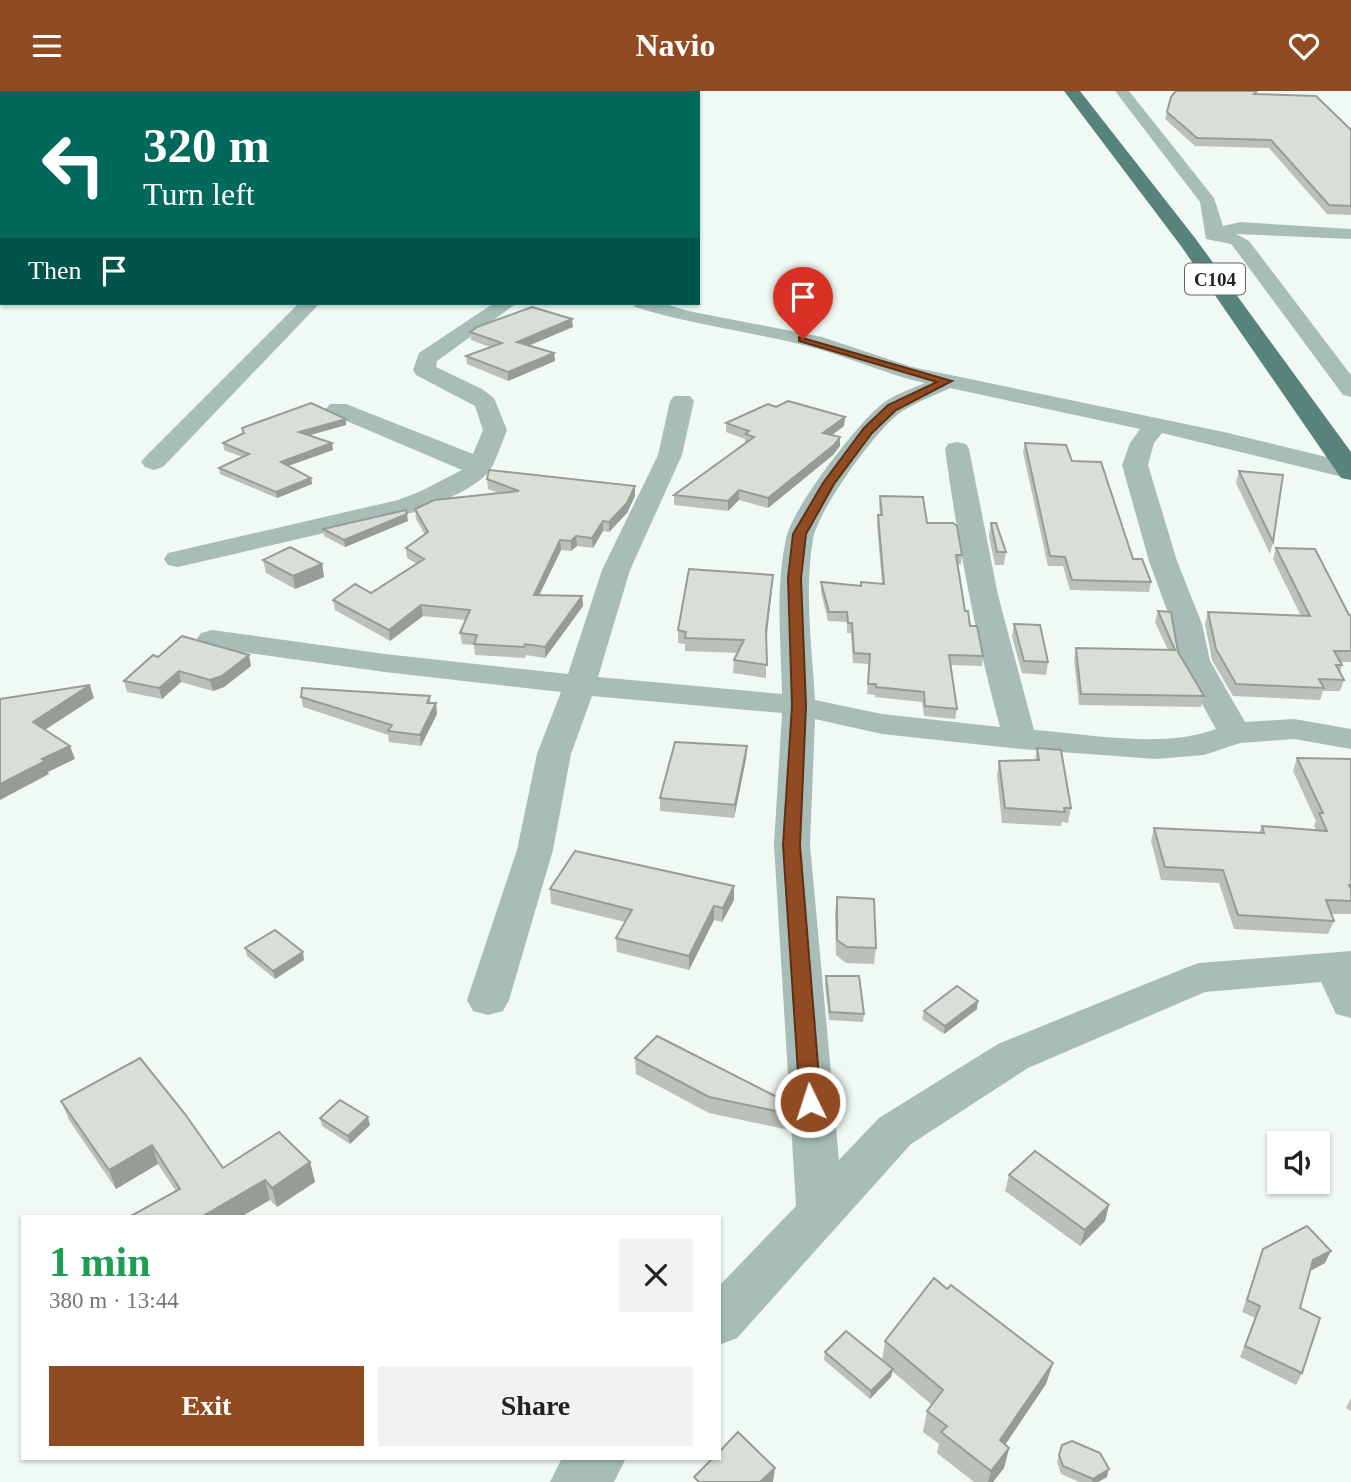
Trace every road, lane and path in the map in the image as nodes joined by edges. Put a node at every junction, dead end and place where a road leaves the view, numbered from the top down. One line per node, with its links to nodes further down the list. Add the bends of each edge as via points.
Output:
1 (1072, 91): 5 (highway, C104)
2 (1122, 91): 3 (street, via 1208,202)
3 (1216, 234): 4 (street, via 1240,227); 5 (street); 10 (street, via 1237,240)
4 (1351, 234)
5 (1188, 242): 17 (highway, C104)
6 (308, 305): 15 (street)
7 (504, 305): 16 (street, via 427,358 425,370 486,403 495,430)
8 (648, 305): 9 (street, via 822,343)
9 (947, 381): 13 (street); 21 (street, via 892,407 868,430 829,483 800,534 794,578)
10 (1351, 390)
11 (682, 401): 20 (street, via 670,455 616,571)
12 (338, 409): 16 (street)
13 (1156, 424): 17 (street); 22 (street, via 1142,443 1135,465 1187,624 1194,661)
14 (957, 449): 23 (street, via 970,535)
15 (153, 462)
16 (480, 466): 18 (street, via 406,506)
17 (1351, 471)
18 (178, 559)
19 (212, 639): 20 (street)
20 (580, 685): 21 (street); 26 (street, via 554,754 535,851)
21 (799, 706): 23 (street, via 882,724); 27 (street, via 792,845)
22 (1235, 733): 23 (street, via 1204,745 1156,749); 24 (street, via 1294,729)
23 (1020, 739)
24 (1351, 739)
25 (1345, 978): 27 (street, via 1199,978 1013,1056 895,1131)
26 (488, 1000)
27 (820, 1211): 28 (street)
28 (721, 1320)
29 (596, 1460): 30 (street)
30 (578, 1482)

